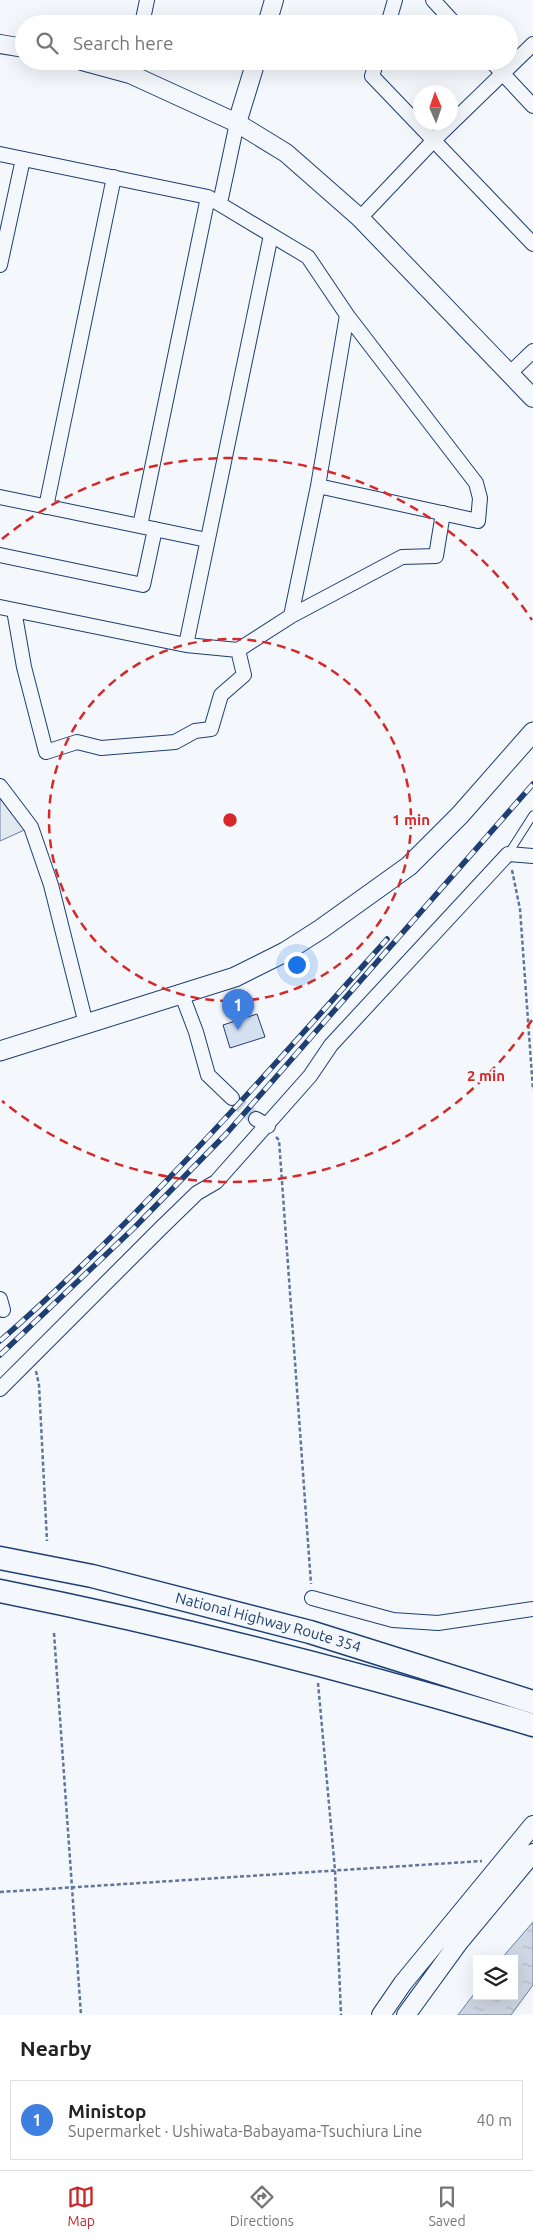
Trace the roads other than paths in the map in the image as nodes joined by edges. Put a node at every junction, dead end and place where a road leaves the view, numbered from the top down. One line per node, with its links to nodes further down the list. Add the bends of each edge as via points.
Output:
1 (147, 0): 5 (street)
2 (274, 0): 6 (street)
3 (395, 0): 7 (street)
4 (433, 0): 8 (street)
5 (144, 15)
6 (270, 15)
7 (391, 15)
8 (447, 15)
9 (0, 44): 11 (street)
10 (533, 44): 12 (street)
11 (15, 46)
12 (518, 59)
13 (136, 70): 20 (street)
14 (253, 70): 20 (street)
15 (374, 70): 21 (street, via 372,76)
16 (499, 70): 18 (street)
17 (506, 70): 18 (street)
18 (502, 74): 19 (street); 21 (street)
19 (533, 106)
20 (237, 123): 25 (street); 26 (street, via 286,153)
21 (434, 140): 26 (street); 28 (street)
22 (0, 154): 23 (street)
23 (23, 159): 24 (street); 29 (street)
24 (114, 177): 25 (street); 36 (street)
25 (214, 200): 27 (street); 38 (street)
26 (360, 218): 32 (street)
27 (271, 235): 30 (street, via 308,258); 40 (street)
28 (533, 244)
29 (0, 264)
30 (347, 315): 34 (street); 37 (street, via 476,483 480,498 478,521)
31 (533, 351): 32 (street)
32 (509, 374): 33 (street)
33 (533, 398)
34 (318, 486): 37 (street); 44 (street)
35 (0, 497): 36 (street)
36 (46, 507): 38 (street)
37 (443, 513): 44 (street, via 436,556 402,557)
38 (140, 526): 39 (street)
39 (155, 529): 40 (street); 41 (street, via 142,585)
40 (207, 540): 45 (street)
41 (0, 555)
42 (0, 607): 43 (street)
43 (14, 610): 45 (street); 46 (street, via 24,667 46,752 76,742 101,748 175,742 195,731 211,729 221,695 244,675)
44 (291, 616): 46 (street)
45 (186, 645): 46 (street)
46 (238, 650)
47 (533, 732): 52 (main road, via 460,815 409,866 321,929 269,961 235,977)
48 (0, 786): 53 (street, via 31,827 51,885)
49 (533, 815): 50 (lane)
50 (508, 854): 51 (street); 56 (street, via 331,1045 310,1076 262,1122 216,1182 197,1193 160,1228)
51 (533, 856)
52 (182, 995): 53 (main road); 55 (street, via 208,1075)
53 (86, 1024): 54 (main road)
54 (0, 1051)
55 (232, 1098)
56 (0, 1389)
57 (0, 1558): 61 (highway, National Highway Route 354, via 92,1576 310,1632)
58 (0, 1591): 62 (highway, National Highway Route 354, via 274,1652 411,1688)
59 (312, 1598): 60 (street, via 393,1620 438,1623)
60 (533, 1609)
61 (533, 1702)
62 (533, 1725)
63 (533, 1825): 65 (street)
64 (533, 1853): 66 (street, via 459,1942)
65 (381, 2015)
66 (406, 2015)

